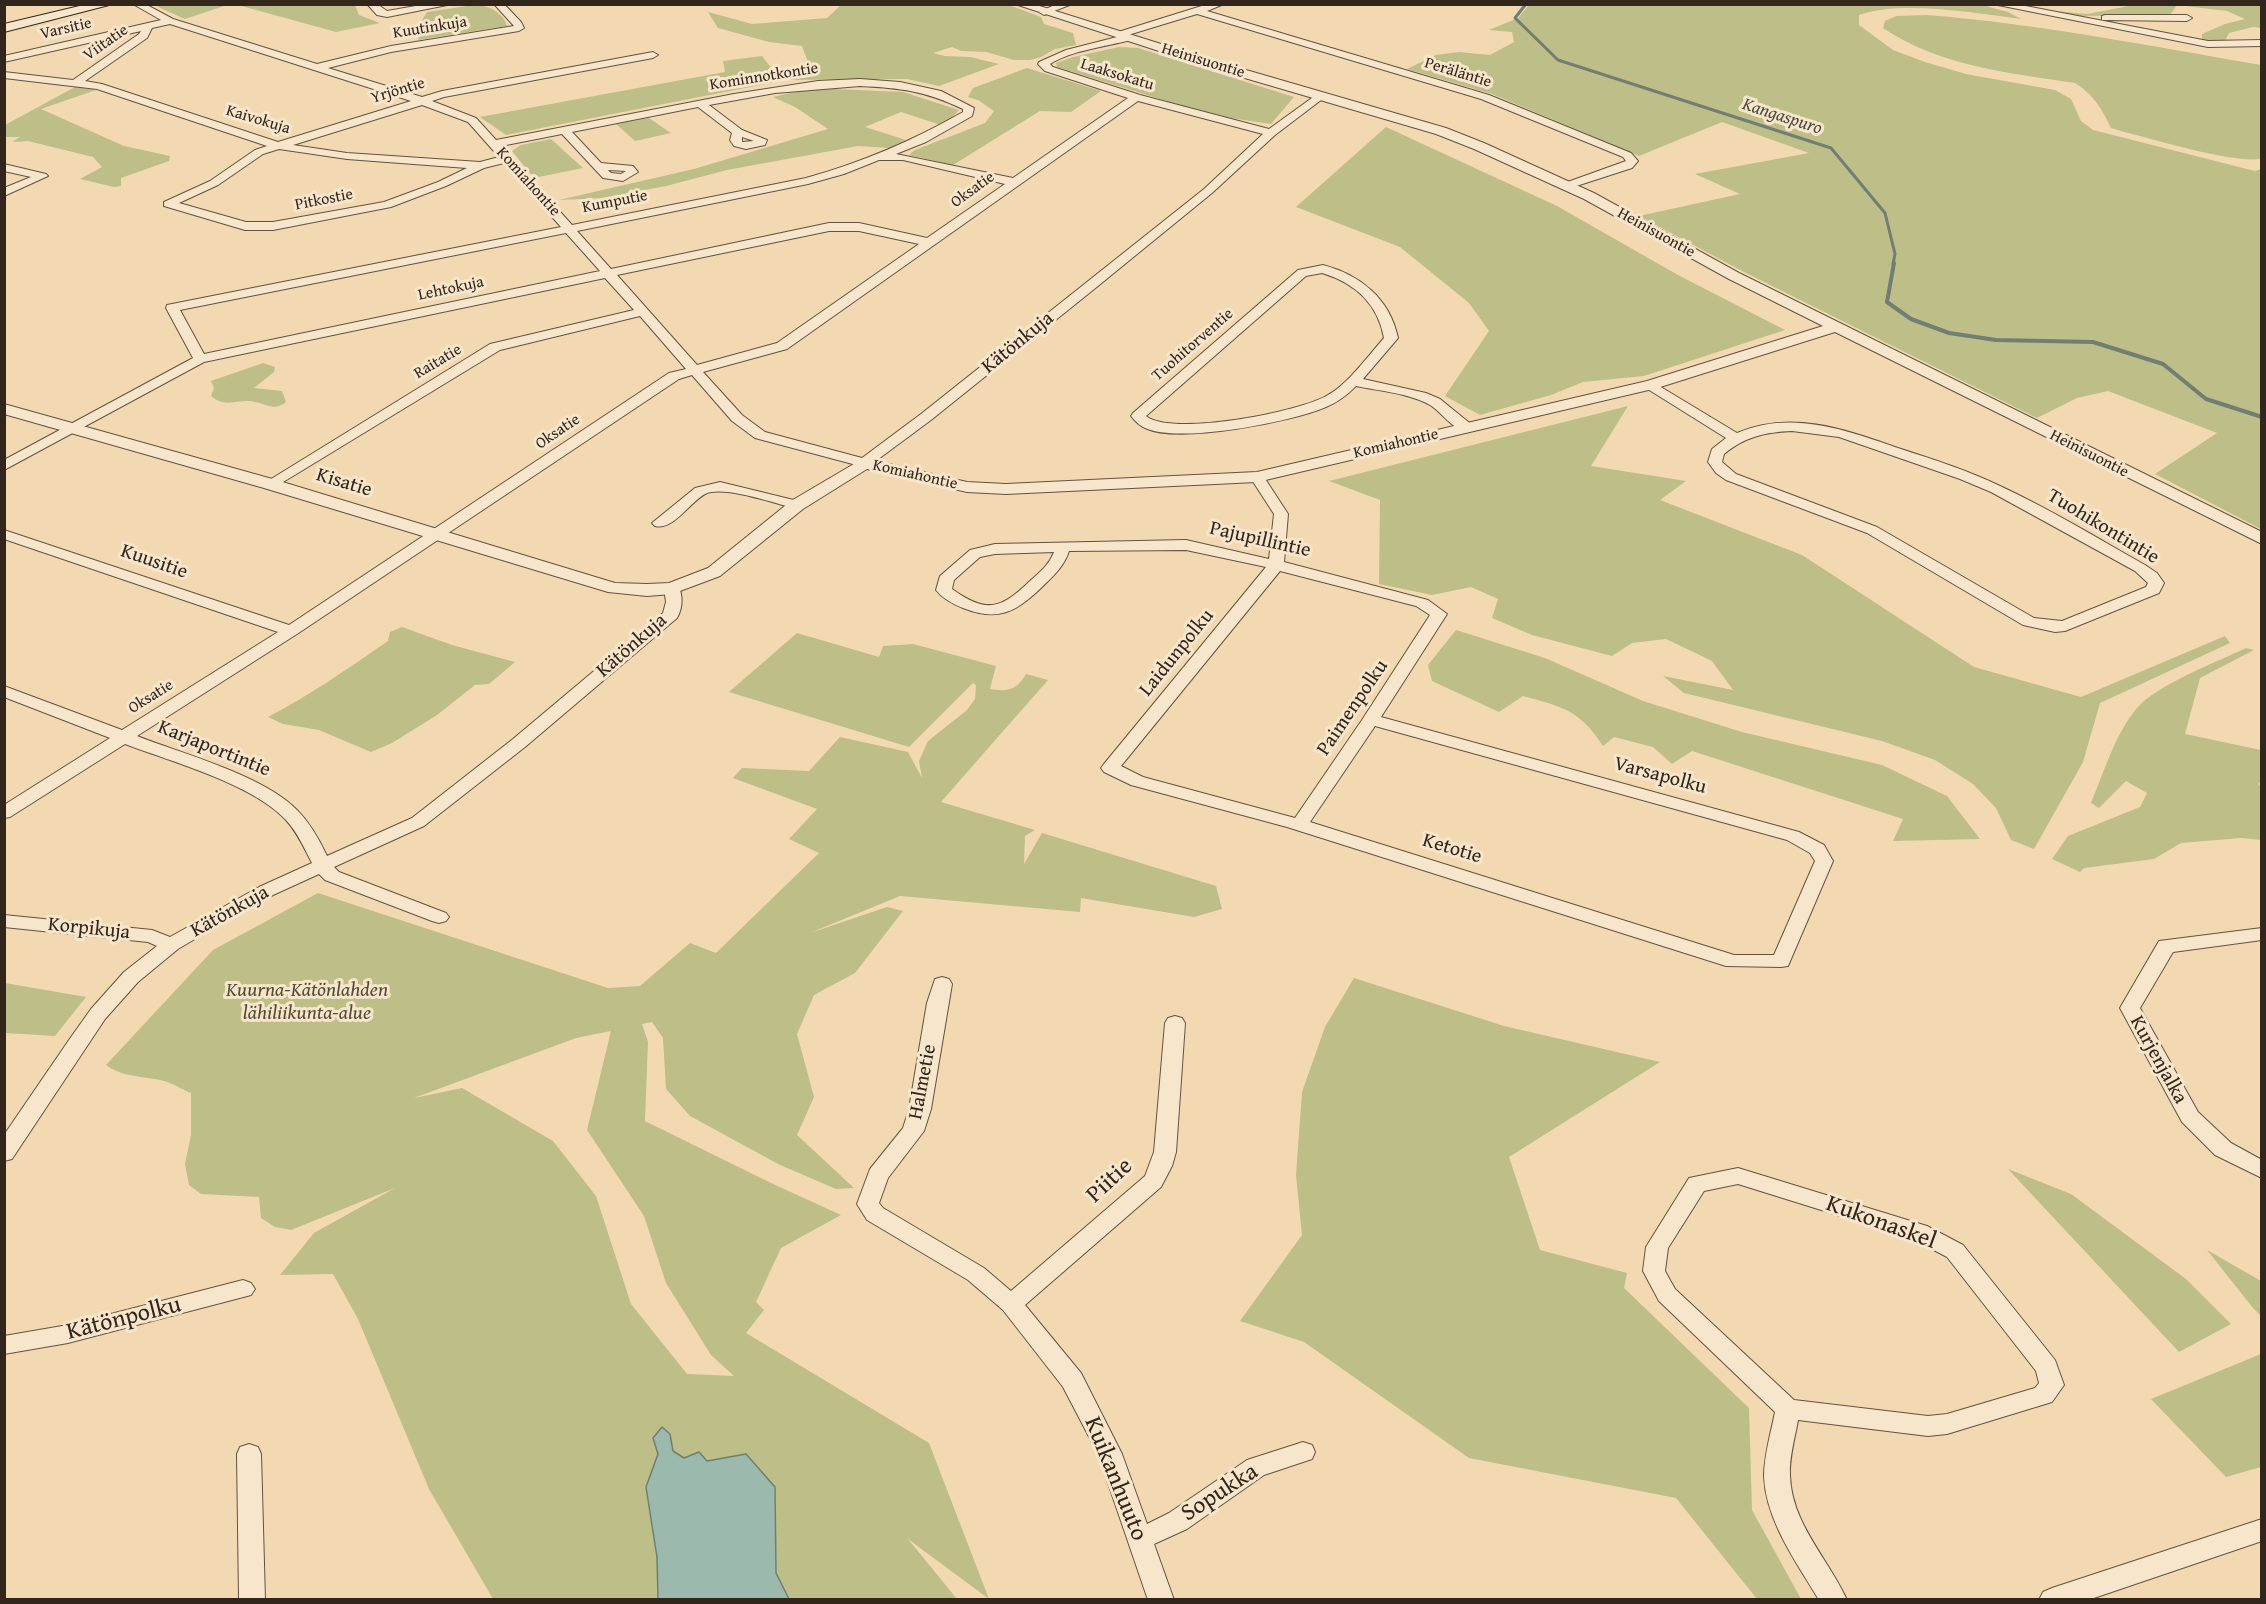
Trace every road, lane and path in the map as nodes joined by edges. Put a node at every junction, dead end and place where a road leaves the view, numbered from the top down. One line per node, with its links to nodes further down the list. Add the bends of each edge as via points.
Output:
1 (107, 4): 16 (main road)
2 (137, 4): 14 (street, Komiahontie)
3 (370, 4): 4 (street, Kuutinkuja, via 387,14)
4 (448, 4)
5 (498, 4): 21 (street, Kuutinkuja, via 519,28 379,51)
6 (1020, 4): 10 (street, Heinisuontie)
7 (1068, 4): 10 (street)
8 (1220, 4): 11 (street)
9 (1997, 4): 12 (street)
10 (1044, 12): 17 (street, Heinisuontie)
11 (1200, 12): 17 (street); 39 (street, Peräläntie, via 1492,100 1627,154 1632,161 1628,166)
12 (2075, 18): 13 (street); 18 (street, via 2208,44)
13 (2187, 18)
14 (170, 21): 15 (street, Varsitie); 21 (street, Komiahontie)
15 (148, 26): 20 (street, Varsitie); 23 (street, Viitatie, via 143,36)
16 (4, 28)
17 (1123, 36): 24 (street, Laaksokatu, via 1043,64); 25 (street, Heinisuontie)
18 (2262, 43)
19 (653, 55): 26 (street, Yrjöntie)
20 (4, 59)
21 (316, 68): 26 (street, Komiahontie)
22 (4, 75): 23 (street, Kaivokuja)
23 (77, 82): 32 (street, Kaivokuja)
24 (1136, 97): 30 (street, Laaksokatu); 38 (street, Oksatie)
25 (1320, 97): 30 (street, Kätönkuja); 39 (street, Heinisuontie, via 1441,131)
26 (422, 100): 31 (street, Komiahontie, via 472,120); 32 (street, Yrjöntie)
27 (700, 104): 28 (street, Kominnotkontie); 29 (street); 33 (street, Kominnotkontie, via 803,84 889,84 917,87 969,108 968,114 944,129)
28 (565, 131): 31 (street, Kominnotkontie); 36 (street)
29 (738, 132)
30 (1271, 133): 55 (street, Kätönkuja, via 1089,287)
31 (494, 144): 34 (street, Komiahontie)
32 (278, 146): 35 (street, Kaivokuja, via 347,156); 41 (street, Yrjöntie, via 259,152 214,183)
33 (877, 157): 38 (street, Kumputie, via 903,157); 42 (street, Kumputie, via 808,181)
34 (507, 159): 35 (street, Kaivokuja); 42 (street, Komiahontie)
35 (480, 165): 41 (street, Pitkostie, via 387,205 273,226 245,226)
36 (598, 166)
37 (4, 167): 40 (street, via 42,176)
38 (1013, 182): 43 (street, Oksatie)
39 (1566, 186): 46 (street, Heinisuontie)
40 (4, 193)
41 (168, 204)
42 (570, 228): 44 (street, Komiahontie); 47 (street, Kumputie, via 172,308)
43 (928, 242): 44 (street, Lehtokuja, via 841,225); 48 (street, Oksatie, via 782,346)
44 (609, 273): 45 (street, Komiahontie); 47 (street, Lehtokuja)
45 (642, 312): 48 (street, Komiahontie); 58 (street, Raitatie, via 495,347)
46 (1837, 327): 50 (street, Komiahontie); 63 (street, Heinisuontie)
47 (200, 359): 52 (street, Lehtokuja)
48 (695, 369): 55 (street, Komiahontie, via 737,417 760,435); 62 (street, Oksatie, via 674,376)
49 (1351, 381): 49 (street, Tuohitorventie, via 1323,403 1242,423 1168,427 1149,425 1138,416 1302,273 1314,270 1342,274 1373,297 1390,322 1391,338); 53 (street, via 1428,399)
50 (1651, 385): 53 (street, Komiahontie); 54 (street)
51 (4, 409): 52 (street, Kisatie)
52 (74, 428): 56 (street, Lehtokuja); 58 (street, Kisatie)
53 (1467, 428): 57 (street, Komiahontie)
54 (1735, 438): 54 (street, Tuohikontintie, via 1764,428 1792,427 1828,430 1877,445 1996,489 2140,568 2156,583 2153,590 2065,626 2029,622 1872,530 1731,477 1715,462 1717,452)
55 (864, 463): 57 (street, Komiahontie, via 968,487 1006,489); 59 (street, Kätönkuja)
56 (4, 466)
57 (1257, 477): 65 (street, via 1281,514)
58 (270, 484): 62 (street, Kisatie)
59 (797, 505): 60 (street, via 733,488 707,487); 66 (street, Kätönkuja, via 714,572)
60 (660, 523)
61 (4, 534): 68 (street, Kuusitie)
62 (437, 534): 66 (street, Kisatie, via 614,588); 68 (street, Oksatie)
63 (2262, 539)
64 (1064, 547): 64 (street, Pajupillintie, via 1060,561 1004,609 973,606 944,590 946,579 975,553); 65 (street, Pajupillintie, via 1186,545)
65 (1276, 565): 67 (street, Pajupillintie, via 1422,603); 72 (street, Laidunpolku)
66 (672, 588): 75 (street, Kätönkuja, via 671,615 501,758 418,822)
67 (1439, 614): 70 (street, Paimenpolku)
68 (291, 631): 71 (street, Oksatie)
69 (4, 691): 71 (street, Karjaportintie)
70 (1371, 720): 74 (street, Paimenpolku); 80 (street, Varsapolku, via 1793,836 1818,849 1824,861)
71 (123, 736): 73 (street, Oksatie); 75 (street, Karjaportintie, via 254,787 280,802 309,838)
72 (1110, 768): 74 (street, Ketotie, via 1137,781)
73 (4, 813)
74 (1299, 825): 80 (street, Ketotie, via 1733,961)
75 (322, 867): 76 (street, via 332,876); 79 (street, Kätönkuja, via 266,891)
76 (439, 917)
77 (4, 921): 79 (street, Korpikuja, via 152,936)
78 (2262, 934): 84 (street, Kurjenjalka, via 2166,946 2130,1008 2190,1118 2223,1149)
79 (171, 945): 83 (street, Kätönkuja, via 131,977 98,1014)
80 (1781, 961)
81 (942, 984): 85 (street, Halmetie, via 913,1131 878,1175)
82 (1174, 1023): 87 (street, Piitie, via 1165,1152 1153,1181)
83 (4, 1153)
84 (2262, 1170)
85 (868, 1204): 87 (street, Kuikanhuuto, via 875,1214 976,1274)
86 (243, 1289): 88 (street, Kätönpolku, via 68,1334)
87 (1011, 1304): 93 (street, Kuikanhuuto, via 1072,1380 1110,1454)
88 (4, 1345)
89 (1788, 1409): 89 (street, Kukonaskel, via 1667,1295 1654,1270 1657,1247 1697,1184 1738,1176 1919,1232 1955,1251 2047,1367 2052,1385 2043,1395 1947,1424 1928,1426); 96 (street, via 1777,1478 1796,1537)
90 (1303, 1452): 93 (street, Sopukka, via 1256,1467 1178,1521)
91 (249, 1454): 94 (street)
92 (2262, 1530): 97 (street)
93 (1140, 1539): 95 (street, Kuikanhuuto)
94 (252, 1599)
95 (1161, 1599)
96 (1834, 1599)
97 (2052, 1599)

